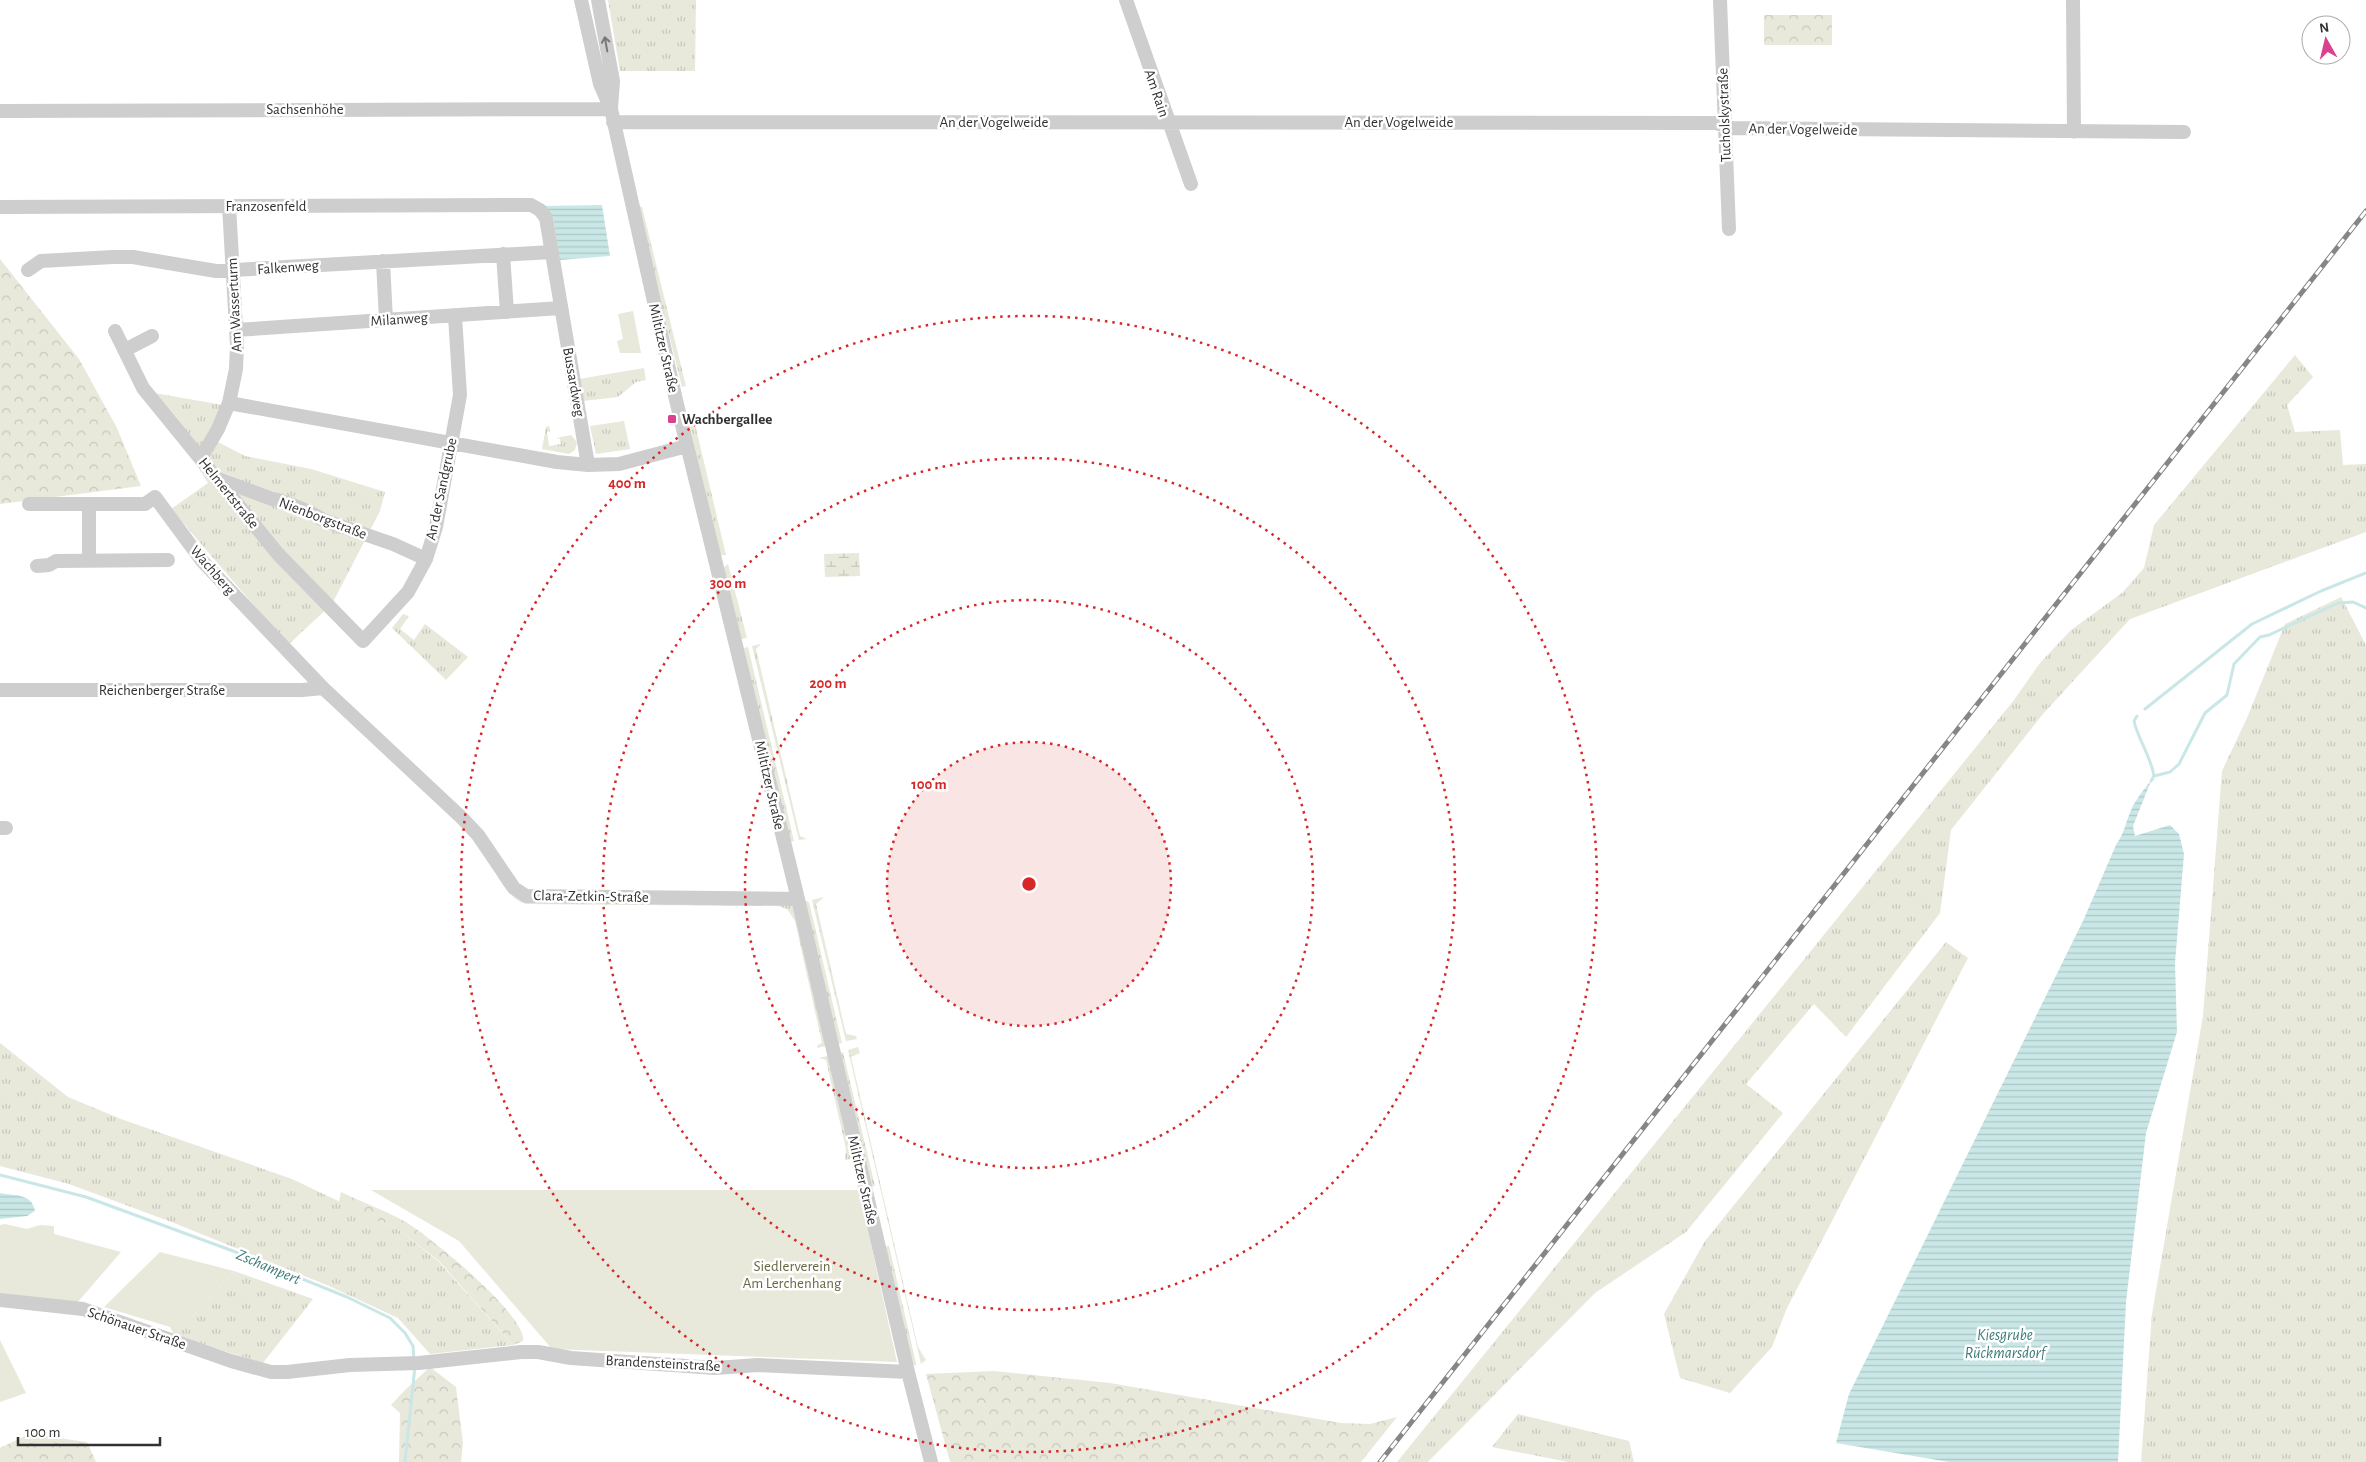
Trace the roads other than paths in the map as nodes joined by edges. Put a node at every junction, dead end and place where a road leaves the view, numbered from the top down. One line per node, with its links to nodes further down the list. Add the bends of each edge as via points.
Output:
1 (581, 0): 7 (street, Miltitzer Straße, via 600,84)
2 (598, 0): 7 (street, Miltitzer Straße, one-way to 2, via 613,81)
3 (1126, 0): 8 (street, Am Rain)
4 (1720, 0): 9 (street, Tucholskystraße)
5 (2073, 0): 10 (street)
6 (0, 111): 7 (street, Sachsenhöhe)
7 (612, 115): 8 (street, An der Vogelweide); 32 (street, Miltitzer Straße)
8 (1167, 122): 9 (street, An der Vogelweide); 12 (street, Am Rain)
9 (1724, 125): 10 (street, An der Vogelweide, via 1732,128); 16 (street, Tucholskystraße)
10 (2074, 132): 11 (street, An der Vogelweide)
11 (2184, 132)
12 (1191, 184)
13 (531, 205): 15 (street, Franzosenfeld); 17 (street, Bussardweg, via 546,218)
14 (0, 206): 15 (street, Franzosenfeld)
15 (229, 206): 21 (street, Am Wasserturm)
16 (1729, 229)
17 (552, 252): 18 (street, Falkenweg); 22 (street, Bussardweg)
18 (503, 254): 19 (street, Falkenweg); 23 (street)
19 (383, 261): 21 (street, Falkenweg); 25 (street)
20 (28, 270): 21 (street, Falkenweg, via 41,261 124,256 190,268)
21 (232, 270): 26 (street, Am Wasserturm)
22 (561, 308): 23 (street, Milanweg); 34 (street, Bussardweg)
23 (506, 312): 24 (street, Milanweg)
24 (455, 316): 25 (street, Milanweg); 31 (street, An der Sandgrube, via 460,395)
25 (386, 320): 26 (street, Milanweg)
26 (236, 330): 30 (street, Am Wasserturm, via 236,369)
27 (114, 331): 29 (street, Helmertstraße)
28 (152, 336): 29 (street)
29 (125, 350): 33 (street, Helmertstraße, via 143,388)
30 (229, 403): 31 (street); 33 (street, Am Wasserturm)
31 (451, 443): 34 (street); 38 (street, An der Sandgrube, via 436,527)
32 (687, 446): 34 (street, via 618,464); 45 (street, Miltitzer Straße)
33 (201, 458): 35 (street, Helmertstraße)
34 (588, 466)
35 (218, 479): 38 (street, Nienborgstraße, via 280,499 323,520); 42 (street, Helmertstraße, via 278,554)
36 (29, 504): 37 (street, Wachberg)
37 (88, 504): 40 (street); 43 (street, Wachberg, via 145,504 155,497 203,562)
38 (426, 559): 42 (street, An der Sandgrube, via 408,592)
39 (168, 560): 40 (street, Wachberg)
40 (89, 561): 41 (street, Wachberg, via 56,561)
41 (37, 566)
42 (364, 641)
43 (324, 688): 44 (street, Reichenberger Straße); 45 (street, Clara-Zetkin-Straße, via 457,812 521,894)
44 (0, 690)
45 (798, 899): 48 (street, Miltitzer Straße)
46 (0, 1300): 47 (street, Schönauer Straße, via 84,1309 231,1361 272,1372)
47 (414, 1363): 48 (street, Brandensteinstraße, via 538,1352 571,1358 715,1368 758,1365)
48 (908, 1372): 49 (street, Miltitzer Straße)
49 (931, 1462)

